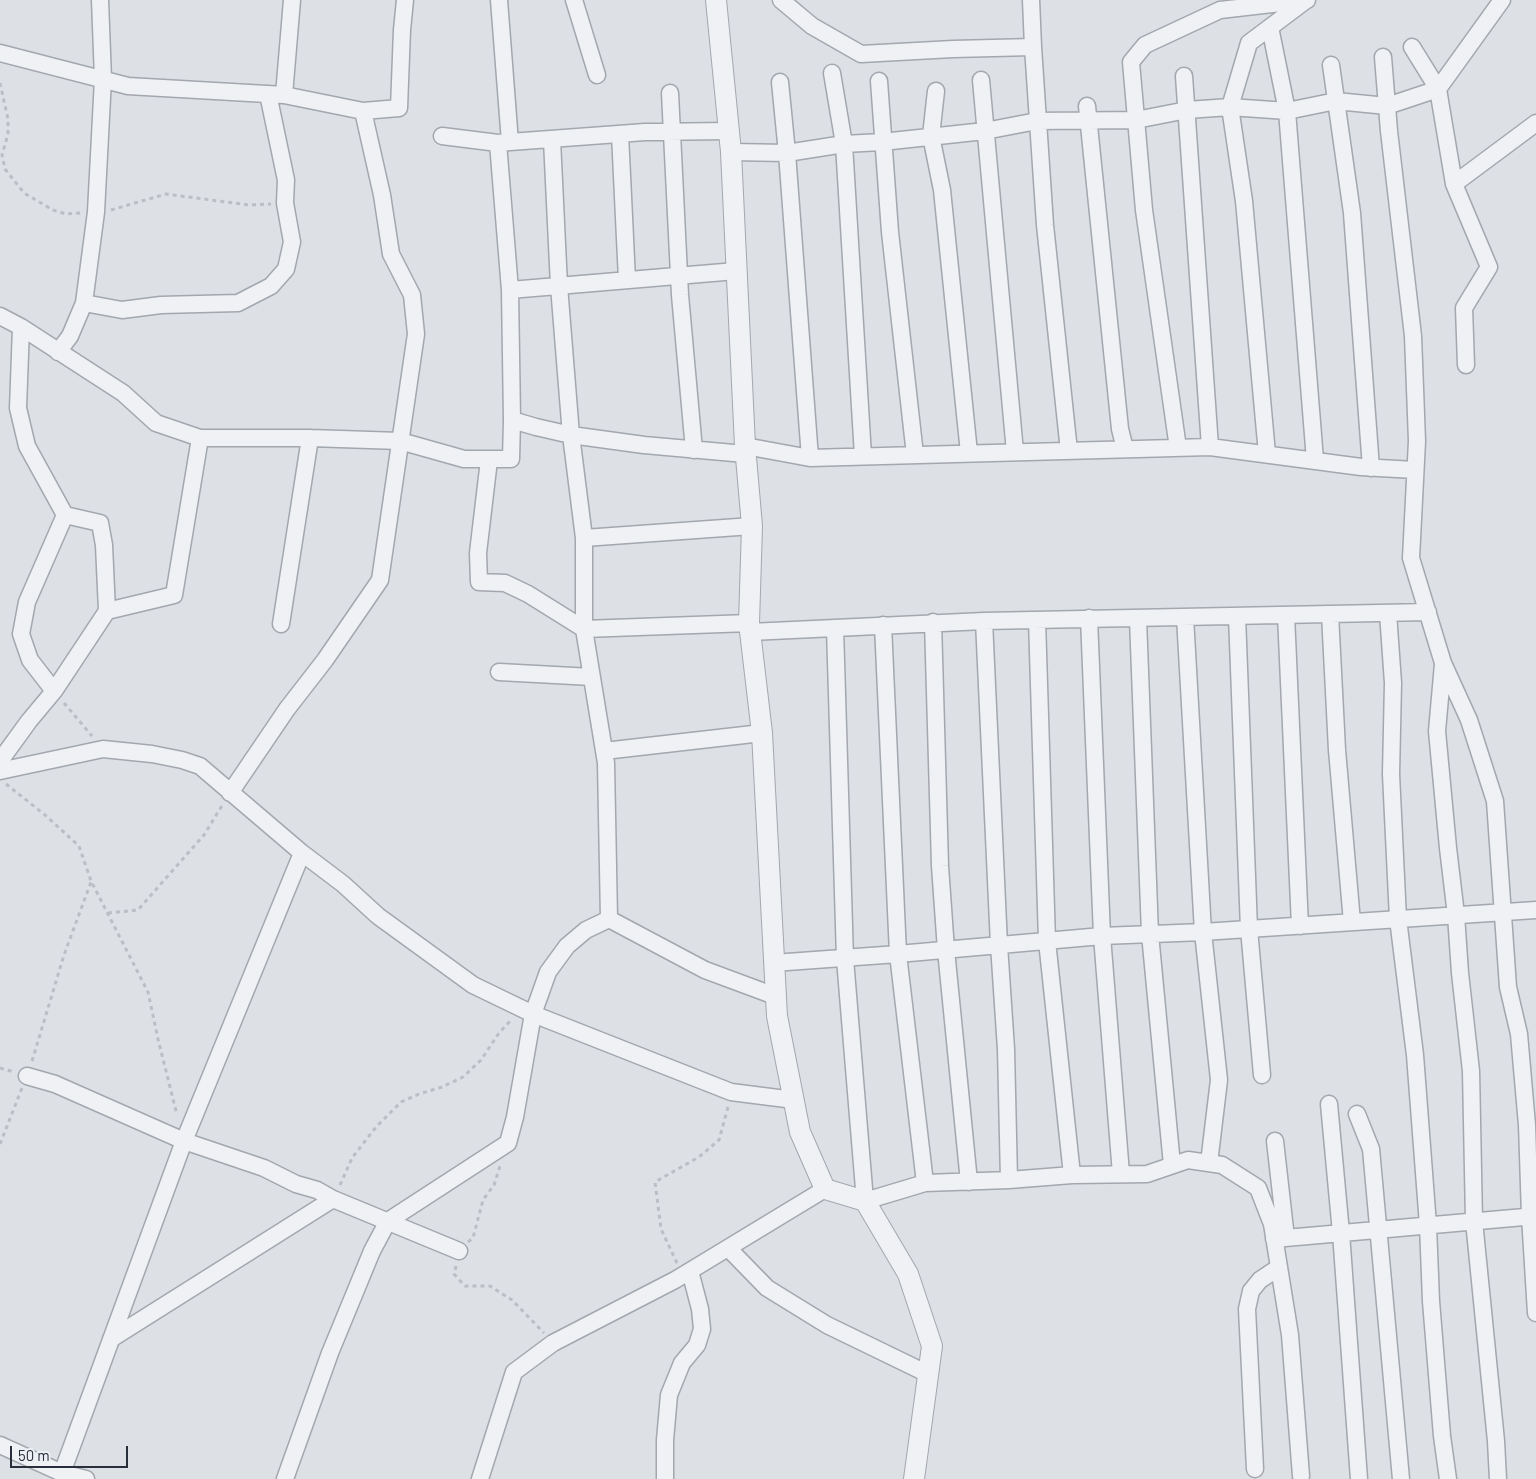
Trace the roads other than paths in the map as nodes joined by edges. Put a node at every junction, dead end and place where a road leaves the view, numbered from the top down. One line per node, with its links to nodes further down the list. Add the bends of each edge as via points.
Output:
1 (100, 0): 20 (street)
2 (292, 0): 28 (street)
3 (405, 0): 33 (street, via 399,108)
4 (499, 0): 46 (street)
5 (574, 0): 18 (street)
6 (716, 0): 39 (street)
7 (781, 0): 13 (street, via 812,26 861,54)
8 (1031, 0): 13 (street)
9 (1307, 0): 11 (street); 36 (street, via 1220,10 1145,45 1131,62)
10 (1502, 0): 24 (street)
11 (1270, 28): 31 (street, via 1249,43); 34 (street)
12 (1412, 46): 24 (street)
13 (1033, 47): 37 (street)
14 (0, 53): 20 (street)
15 (1383, 57): 30 (street)
16 (1331, 65): 29 (street)
17 (832, 73): 48 (street)
18 (597, 75)
19 (1184, 76): 32 (street)
20 (104, 79): 27 (street, via 128,86); 57 (street, via 96,212)
21 (981, 80): 40 (street)
22 (878, 81): 47 (street)
23 (780, 82): 50 (street)
24 (1438, 89): 30 (street); 51 (street)
25 (936, 91): 44 (street)
26 (670, 93): 41 (street)
27 (268, 94): 28 (street); 57 (street, via 286,180 285,203 292,242 286,269 270,286 238,303 161,305 122,310)
28 (284, 95): 33 (street)
29 (1336, 101): 30 (street); 34 (street); 81 (street, via 1352,213)
30 (1387, 106): 82 (street, via 1413,336)
31 (1230, 107): 32 (street); 34 (street); 75 (street, via 1244,201)
32 (1187, 110): 36 (street); 67 (street)
33 (362, 111): 66 (street, via 382,196 391,254 412,295 416,334)
34 (1287, 111): 80 (street)
35 (1087, 113): 36 (street); 37 (street); 69 (street, via 1120,429)
36 (1136, 120): 68 (street, via 1144,210)
37 (1037, 122): 40 (street); 72 (street)
38 (1536, 123): 51 (street)
39 (728, 131): 41 (street); 49 (street)
40 (985, 131): 44 (street); 73 (street)
41 (672, 132): 42 (street); 53 (street)
42 (620, 134): 45 (street); 54 (street)
43 (442, 136): 46 (street)
44 (931, 136): 47 (street); 74 (street, via 942,190)
45 (552, 140): 46 (street); 55 (street)
46 (504, 142): 56 (street)
47 (882, 142): 48 (street); 76 (street)
48 (844, 144): 50 (street); 77 (street)
49 (731, 152): 50 (street); 52 (street)
50 (787, 154): 78 (street)
51 (1454, 184): 61 (street, via 1489,267 1464,308)
52 (736, 271): 53 (street); 71 (street)
53 (679, 275): 54 (street); 70 (street)
54 (627, 280): 55 (street)
55 (559, 286): 56 (street); 63 (street)
56 (510, 290): 62 (street)
57 (84, 304): 60 (street, via 70,336)
58 (0, 316): 59 (street)
59 (21, 327): 60 (street); 83 (street, via 18,408 27,446)
60 (58, 352): 64 (street, via 122,393 156,423)
61 (1466, 365)
62 (512, 420): 63 (street); 79 (street, via 511,459)
63 (571, 435): 70 (street); 85 (street)
64 (200, 438): 65 (street); 86 (street, via 174,595)
65 (310, 438): 66 (street); 98 (street)
66 (400, 441): 79 (street, via 464,459); 111 (street, via 380,580)
67 (1210, 447): 68 (street); 75 (street)
68 (1178, 448): 69 (street)
69 (1125, 449): 72 (street)
70 (694, 450): 71 (street)
71 (745, 450): 78 (street); 84 (street)
72 (1069, 451): 73 (street)
73 (1015, 452): 74 (street)
74 (969, 454): 76 (street)
75 (1267, 454): 80 (street)
76 (915, 455): 77 (street)
77 (863, 456): 78 (street)
78 (810, 458)
79 (489, 460): 102 (street, via 478,553 479,582 505,583)
80 (1315, 460): 81 (street)
81 (1371, 468): 82 (street)
82 (1415, 470): 87 (street, via 1411,558)
83 (65, 515): 86 (street, via 100,523); 106 (street, via 27,602 21,634 30,660)
84 (752, 526): 85 (street); 100 (street)
85 (584, 538): 102 (street)
86 (107, 611): 106 (street)
87 (1428, 612): 88 (street); 103 (street)
88 (1388, 613): 89 (street); 117 (street, via 1393,683 1391,774)
89 (1330, 614): 90 (street); 118 (street, via 1337,750)
90 (1286, 615): 91 (street); 119 (street)
91 (1237, 616): 92 (street); 120 (street)
92 (1185, 617): 94 (street); 121 (street)
93 (1089, 618): 94 (street); 95 (street); 123 (street)
94 (1138, 619): 122 (street)
95 (1037, 620): 96 (street); 124 (street)
96 (984, 621): 97 (street); 125 (street)
97 (933, 622): 99 (street); 126 (street, via 940,866)
98 (280, 624)
99 (884, 625): 101 (street); 127 (street)
100 (749, 627): 101 (street); 102 (street); 107 (street)
101 (835, 628): 128 (street)
102 (584, 629): 105 (street)
103 (1443, 662): 114 (street, via 1469,720 1495,802); 115 (street, via 1437,731)
104 (499, 672): 105 (street)
105 (592, 677): 108 (street)
106 (54, 691): 109 (street)
107 (762, 733): 108 (street); 129 (street)
108 (604, 751): 116 (street)
109 (0, 761)
110 (0, 771): 111 (street, via 103,749 152,754 200,766)
111 (230, 792): 112 (street)
112 (302, 853): 131 (street, via 378,916 472,985); 138 (street)
113 (1536, 910): 114 (street)
114 (1502, 912): 115 (street); 149 (street, via 1508,986 1519,1034)
115 (1456, 915): 117 (street); 151 (street, via 1471,1071)
116 (610, 919): 130 (street, via 705,970); 131 (street, via 586,930 567,946 548,972)
117 (1398, 919): 118 (street); 152 (street, via 1415,1055)
118 (1352, 922): 119 (street)
119 (1300, 926): 120 (street)
120 (1249, 929): 121 (street); 132 (street)
121 (1203, 932): 122 (street); 139 (street, via 1219,1080)
122 (1150, 934): 123 (street); 140 (street)
123 (1102, 936): 124 (street); 141 (street)
124 (1047, 941): 125 (street); 142 (street)
125 (999, 945): 126 (street); 143 (street, via 1006,1049)
126 (946, 950): 127 (street); 144 (street)
127 (898, 954): 128 (street); 145 (street)
128 (844, 959): 129 (street); 148 (street)
129 (773, 963): 130 (street)
130 (776, 996): 134 (street)
131 (533, 1014): 134 (street, via 731,1092); 150 (street, via 508,1143)
132 (1262, 1075)
133 (27, 1076): 138 (street, via 55,1084)
134 (794, 1100): 146 (street, via 800,1132)
135 (1329, 1104): 154 (street)
136 (1357, 1114): 153 (street, via 1371,1149)
137 (1275, 1140): 155 (street)
138 (184, 1141): 147 (street, via 264,1168); 161 (street)
139 (1209, 1163): 140 (street, via 1188,1160); 155 (street, via 1222,1165 1258,1188)
140 (1172, 1165): 141 (street, via 1147,1174)
141 (1121, 1174): 142 (street)
142 (1072, 1175): 143 (street)
143 (1009, 1180): 144 (street)
144 (969, 1182): 145 (street)
145 (925, 1183): 148 (street)
146 (825, 1189): 148 (street); 156 (street)
147 (333, 1199): 150 (street); 161 (street)
148 (865, 1201): 162 (street, via 908,1274 932,1346)
149 (1533, 1216): 151 (street); 160 (street)
150 (388, 1221): 157 (street); 168 (street, via 372,1251 330,1353)
151 (1474, 1221): 152 (street); 175 (street)
152 (1428, 1225): 153 (street); 174 (street, via 1431,1302)
153 (1378, 1229): 154 (street); 173 (street)
154 (1341, 1233): 155 (street); 172 (street)
155 (1280, 1238): 158 (street)
156 (728, 1248): 159 (street); 162 (street, via 767,1288 827,1325)
157 (459, 1251)
158 (1278, 1268): 164 (street, via 1260,1280 1251,1291 1247,1309); 166 (street, via 1290,1335)
159 (686, 1273): 169 (street, via 553,1343 514,1372); 170 (street, via 700,1309 702,1329 697,1346 682,1363 669,1395)
160 (1536, 1313)
161 (111, 1339): 165 (street)
162 (928, 1374): 171 (street)
163 (0, 1445): 165 (street)
164 (1255, 1468)
165 (62, 1473): 167 (street)
166 (1301, 1476)
167 (86, 1479)
168 (285, 1479)
169 (480, 1479)
170 (664, 1479)
171 (914, 1479)
172 (1359, 1479)
173 (1401, 1479)
174 (1448, 1479)
175 (1498, 1479)

